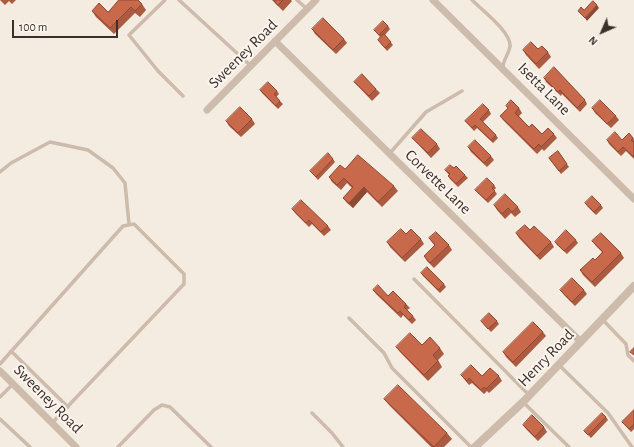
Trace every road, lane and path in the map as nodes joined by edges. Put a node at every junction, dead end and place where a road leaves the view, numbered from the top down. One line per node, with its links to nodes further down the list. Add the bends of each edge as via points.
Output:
1 (165, 0): 12 (lane, via 130,35 158,71)
2 (179, 0): 9 (lane)
3 (297, 0): 7 (lane)
4 (316, 0): 7 (street, Sweeney Road)
5 (433, 0): 10 (street, Isetta Lane)
6 (472, 0): 10 (lane, via 509,39 509,52)
7 (307, 9): 8 (street, Sweeney Road)
8 (275, 41): 9 (street, Sweeney Road); 14 (street, Corvette Lane)
9 (251, 66): 13 (street, Sweeney Road)
10 (503, 69): 16 (street, Isetta Lane)
11 (462, 91): 14 (lane, via 426,112)
12 (182, 96)
13 (207, 110)
14 (390, 153): 22 (street, Corvette Lane)
15 (0, 172): 17 (lane, via 11,163 50,142 88,150 113,168 125,183)
16 (634, 198)
17 (129, 224): 23 (lane, via 123,226); 32 (lane, via 134,224 184,274 184,284)
18 (414, 279): 29 (lane)
19 (634, 286): 21 (street, Henry Road)
20 (349, 318): 41 (lane, via 384,353 392,368)
21 (602, 319): 22 (street, Henry Road); 24 (lane, via 626,344 628,355)
22 (581, 342): 26 (street, Henry Road)
23 (11, 351): 25 (lane); 32 (lane)
24 (634, 361)
25 (0, 364)
26 (559, 365): 29 (street, Henry Road); 44 (lane, via 608,413)
27 (0, 372): 28 (street, Sweeney Road)
28 (13, 384): 30 (lane); 35 (street, Sweeney Road)
29 (529, 396): 31 (street, Henry Road)
30 (0, 397)
31 (523, 402): 42 (street, Henry Road); 43 (lane)
32 (68, 407): 35 (lane)
33 (312, 413): 40 (lane)
34 (0, 419): 36 (lane)
35 (52, 423): 37 (street, Sweeney Road)
36 (30, 447)
37 (76, 447)
38 (118, 447): 39 (lane, via 162,405 170,407)
39 (211, 447)
40 (343, 447)
41 (471, 447)
42 (475, 447)
43 (570, 447)
44 (632, 447)

